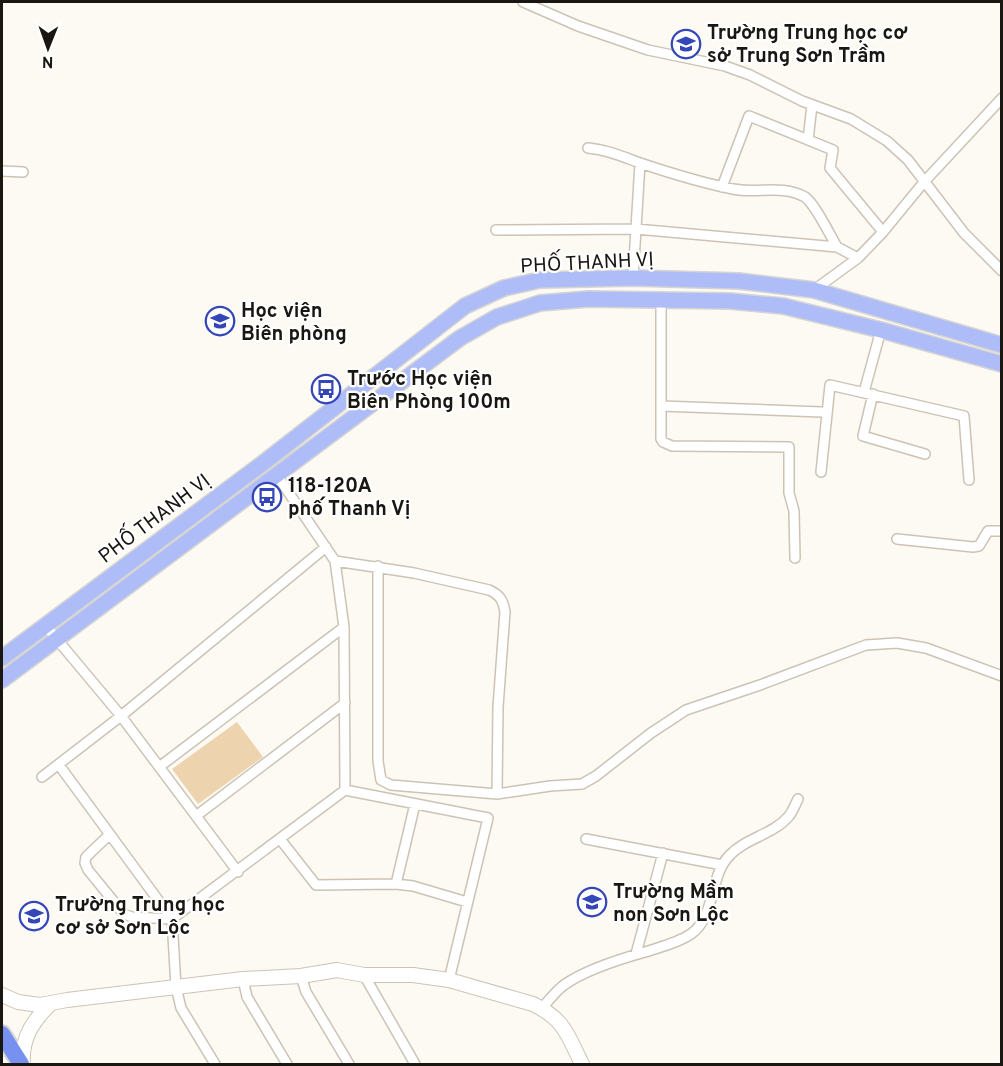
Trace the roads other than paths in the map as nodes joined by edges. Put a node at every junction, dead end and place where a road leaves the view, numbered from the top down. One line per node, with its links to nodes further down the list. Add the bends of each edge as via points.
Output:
1 (523, 2): 3 (street, via 648,50 750,75)
2 (1002, 98): 9 (street)
3 (812, 105): 4 (street); 9 (street, via 851,119 887,141)
4 (808, 140): 10 (street, via 749,116); 13 (street, via 832,150 830,168)
5 (588, 148): 6 (street, via 608,150)
6 (640, 163): 10 (street); 11 (street)
7 (2, 171): 8 (street)
8 (23, 172)
9 (924, 182): 13 (street); 16 (street, via 964,233)
10 (722, 187): 14 (street, via 783,189 808,199)
11 (636, 229): 12 (street); 14 (street); 17 (street)
12 (496, 230)
13 (883, 232): 15 (street)
14 (837, 247): 15 (street)
15 (858, 258): 18 (street)
16 (1002, 271)
17 (633, 278): 18 (main road, PHỐ THANH VỊ, via 739,280); 27 (main road, PHỐ THANH VỊ, via 540,280 504,288 465,306)
18 (814, 290): 21 (main road, PHỐ THANH VỊ)
19 (661, 299): 20 (main road, PHỐ THANH VỊ, via 783,306); 24 (street); 29 (main road, PHỐ THANH VỊ, via 540,303 497,317 460,338)
20 (881, 330): 22 (main road, PHỐ THANH VỊ); 23 (street)
21 (1002, 345)
22 (1002, 364)
23 (869, 393): 26 (street, via 863,436); 28 (street, via 831,385); 30 (street, via 964,416)
24 (661, 406): 25 (street); 34 (street, via 661,439 666,445 789,447)
25 (822, 412)
26 (925, 454)
27 (262, 464): 29 (main road); 37 (main road, PHỐ THANH VỊ)
28 (821, 472)
29 (276, 474): 33 (street); 39 (main road, PHỐ THANH VỊ)
30 (969, 480)
31 (1002, 531): 32 (street, via 988,531 979,546 973,547)
32 (897, 539)
33 (326, 547): 35 (street); 44 (street)
34 (795, 558)
35 (335, 561): 36 (street); 38 (street)
36 (378, 566): 49 (street, via 489,590 504,602); 49 (street, via 381,780 391,785)
37 (45, 625): 39 (street); 40 (main road, PHỐ THANH VỊ)
38 (344, 627): 43 (street); 46 (street)
39 (57, 639): 42 (main road, PHỐ THANH VỊ); 44 (street)
40 (2, 658)
41 (1002, 676): 49 (street, via 926,648 897,643 866,645 686,710 582,784)
42 (2, 680)
43 (345, 703): 48 (street); 52 (street)
44 (121, 716): 45 (street); 46 (street)
45 (59, 765): 47 (street); 53 (street)
46 (159, 767): 52 (street)
47 (42, 777)
48 (345, 790): 51 (street); 54 (street)
49 (497, 794)
50 (798, 799): 57 (street, via 790,815 741,845)
51 (415, 804): 59 (street); 60 (street, via 488,818)
52 (196, 816): 58 (street)
53 (109, 835): 61 (street); 61 (street, via 86,857 88,870 124,914)
54 (280, 839): 58 (street); 59 (street, via 316,885)
55 (586, 839): 56 (street)
56 (663, 852): 57 (street); 62 (street)
57 (722, 865): 62 (street, via 702,921 693,932 681,940)
58 (238, 872): 61 (street)
59 (396, 884): 60 (street)
60 (467, 902): 66 (street)
61 (172, 919): 67 (street)
62 (636, 954): 70 (street, via 576,978)
63 (364, 975): 64 (street, via 337,970); 66 (street); 76 (street)
64 (302, 976): 65 (street); 75 (street, via 306,992)
65 (243, 979): 67 (street); 74 (street, via 247,997)
66 (449, 980): 70 (street)
67 (176, 987): 69 (street); 73 (street, via 181,1008)
68 (2, 995): 69 (street, via 30,1005)
69 (51, 1003): 72 (street, via 27,1033)
70 (542, 1008): 77 (street, via 562,1024)
71 (2, 1034): 72 (highway)
72 (22, 1065)
73 (215, 1065)
74 (287, 1065)
75 (349, 1065)
76 (415, 1065)
77 (582, 1065)

